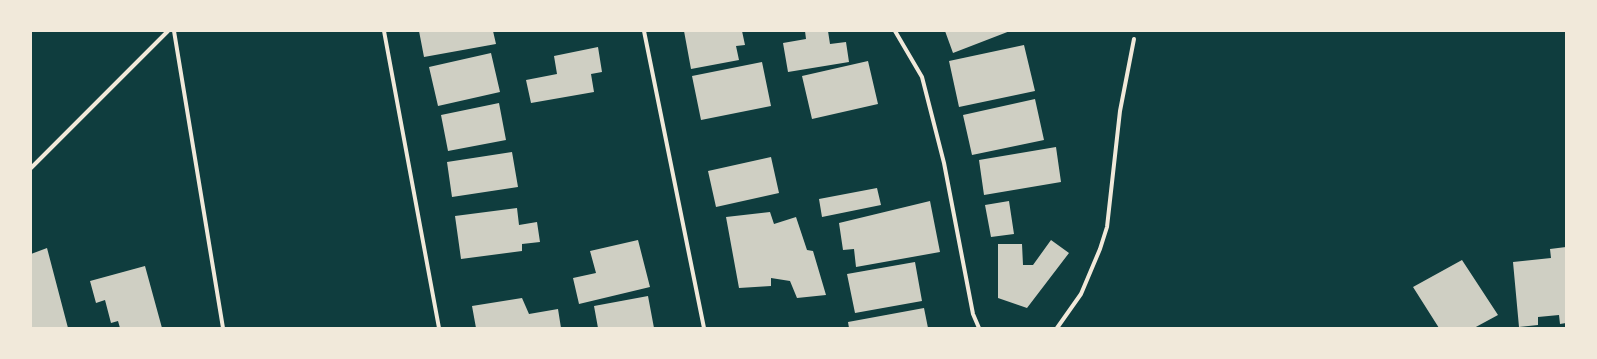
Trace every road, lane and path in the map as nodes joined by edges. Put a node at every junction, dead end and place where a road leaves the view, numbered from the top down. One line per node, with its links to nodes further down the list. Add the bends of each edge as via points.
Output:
1 (168, 31): 7 (street)
2 (174, 31): 8 (street)
3 (384, 31): 9 (street)
4 (644, 31): 10 (street)
5 (895, 31): 11 (street, via 922,77 944,164 973,314)
6 (1134, 39): 12 (street, via 1120,111 1107,227 1081,294)
7 (31, 168)
8 (223, 328)
9 (439, 328)
10 (704, 328)
11 (979, 328)
12 (1057, 328)

